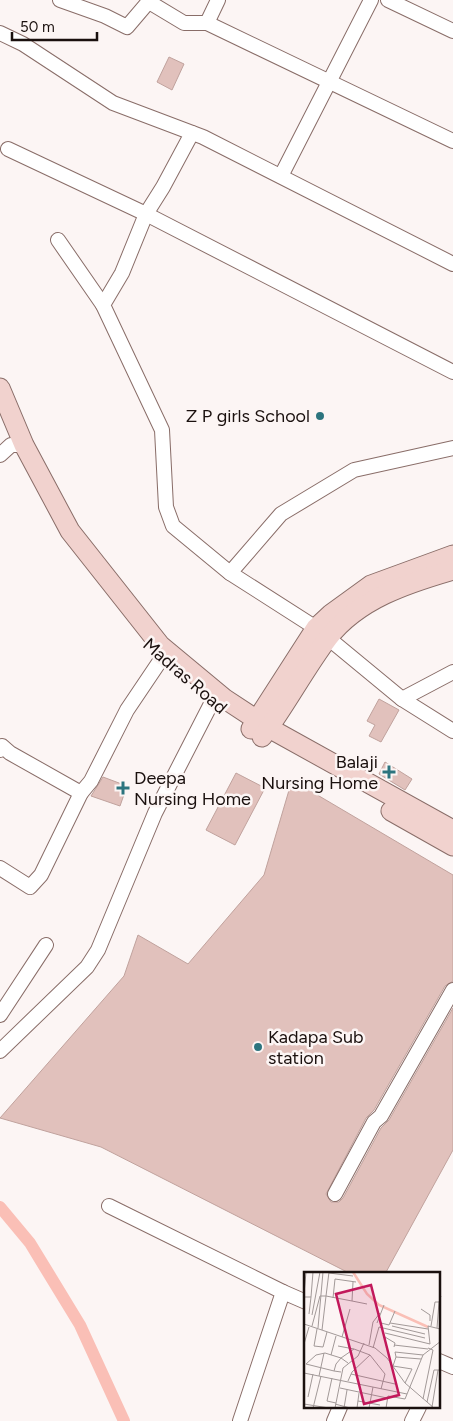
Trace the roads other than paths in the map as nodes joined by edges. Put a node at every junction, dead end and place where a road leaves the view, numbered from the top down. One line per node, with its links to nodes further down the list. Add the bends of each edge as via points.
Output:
1 (60, 0): 5 (street, via 127,27)
2 (218, 0): 6 (street)
3 (371, 0): 9 (street)
4 (388, 0): 7 (street)
5 (150, 1): 6 (street, via 184,23)
6 (207, 22): 9 (street)
7 (453, 31)
8 (0, 33): 10 (street, via 23,44 113,103)
9 (329, 82): 11 (street); 13 (street)
10 (192, 133): 13 (street); 14 (street)
11 (453, 141)
12 (8, 149): 14 (street)
13 (282, 176): 16 (street)
14 (146, 214): 17 (street, via 122,273); 18 (street)
15 (58, 240): 17 (street)
16 (453, 264)
17 (103, 305): 25 (street, via 162,430 166,507 173,526)
18 (453, 372)
19 (0, 388): 21 (main road)
20 (0, 421): 21 (main road, Madras Road)
21 (12, 448): 27 (main road, Madras Road, via 56,532 104,595 148,647); 31 (main road, via 70,531 160,645)
22 (453, 448): 25 (street, via 354,470 281,514)
23 (453, 555): 26 (main road, via 371,585 348,601)
24 (453, 570): 26 (main road, via 421,579 368,603)
25 (230, 573): 26 (street)
26 (322, 633): 29 (street); 31 (main road)
27 (162, 658): 30 (main road, Madras Road); 34 (street, via 127,710 91,781)
28 (453, 672): 29 (street)
29 (402, 699): 32 (street)
30 (212, 702): 31 (main road, Madras Road); 41 (street, via 154,813 98,950 87,967)
31 (259, 729): 35 (main road); 36 (main road, Madras Road)
32 (453, 731)
33 (0, 750): 34 (street, via 2,746)
34 (81, 793): 37 (street, via 41,874 30,887)
35 (453, 830)
36 (453, 846)
37 (0, 868)
38 (46, 945): 40 (street)
39 (453, 990): 42 (street)
40 (1, 1013)
41 (0, 1051)
42 (335, 1194)
43 (109, 1206): 44 (street)
44 (283, 1292): 45 (street); 50 (street)
45 (304, 1301)
46 (440, 1362): 47 (street)
47 (453, 1367)
48 (340, 1408): 51 (street)
49 (418, 1408): 52 (street)
50 (240, 1421)
51 (334, 1421)
52 (412, 1421)

